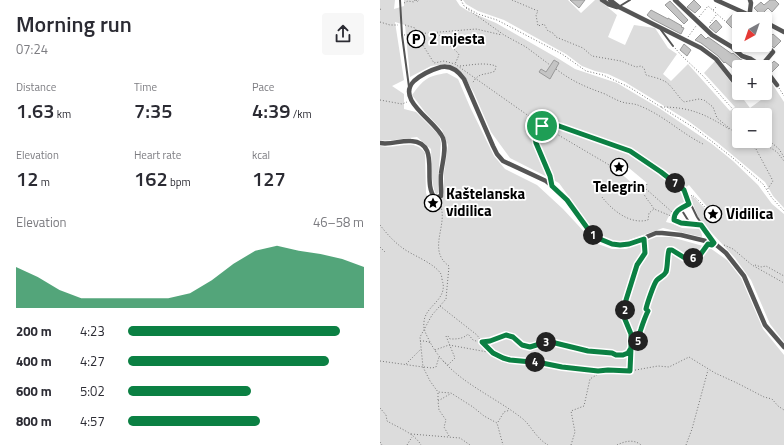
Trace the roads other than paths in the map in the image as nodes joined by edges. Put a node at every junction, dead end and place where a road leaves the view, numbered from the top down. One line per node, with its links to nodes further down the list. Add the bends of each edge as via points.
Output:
1 (400, 0): 21 (lane)
2 (602, 0): 8 (street)
3 (610, 0): 8 (street)
4 (630, 0): 8 (lane)
5 (675, 0): 16 (street, via 697,22 742,56)
6 (750, 0): 10 (street)
7 (718, 1): 9 (street)
8 (619, 7): 12 (street)
9 (739, 12)
10 (750, 12)
11 (772, 26): 13 (street)
12 (659, 27): 14 (lane); 18 (street, via 701,48 716,59)
13 (784, 32)
14 (673, 46)
15 (772, 51): 17 (street)
16 (753, 60)
17 (767, 60)
18 (732, 79)
19 (772, 79): 20 (street)
20 (777, 85)
21 (409, 88): 22 (street, via 411,101 443,139 445,147 441,196 433,196 427,148 419,142 410,141); 28 (street, via 428,72 446,66 459,73 497,154 503,161 552,186 567,200 592,233 603,241 620,245 629,244 656,233 670,233)
22 (380, 144)
23 (684, 190): 24 (lane)
24 (689, 204): 25 (lane); 27 (lane)
25 (680, 209): 26 (lane); 26 (lane, via 674,215 675,221)
26 (691, 225): 27 (lane)
27 (701, 225): 28 (lane)
28 (713, 242): 29 (street, via 726,253 744,276 765,325)
29 (784, 348)

